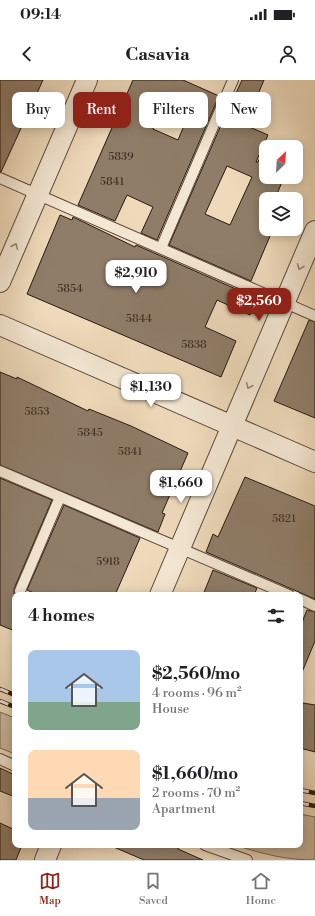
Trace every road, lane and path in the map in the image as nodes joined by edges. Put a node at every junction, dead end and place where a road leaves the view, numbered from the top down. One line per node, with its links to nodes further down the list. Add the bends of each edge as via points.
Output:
1 (87, 80): 4 (street)
2 (233, 80): 6 (lane)
3 (0, 178): 4 (lane)
4 (37, 194): 6 (lane); 7 (street, one-way to 4)
5 (315, 231): 8 (street, one-way to 8)
6 (161, 248): 8 (lane)
7 (0, 282)
8 (284, 303): 9 (lane); 11 (street, one-way to 11)
9 (315, 316)
10 (0, 325): 11 (street)
11 (232, 426): 12 (street); 15 (street)
12 (315, 462)
13 (0, 470): 14 (lane)
14 (60, 497): 15 (lane); 16 (lane)
15 (180, 548): 17 (street); 18 (lane)
16 (20, 591)
17 (161, 592)
18 (282, 592)
19 (303, 603): 20 (lane)
20 (315, 606)
21 (0, 759): 22 (lane)
22 (12, 765)
23 (50, 848): 25 (street)
24 (213, 848): 26 (lane)
25 (45, 860)
26 (247, 860)

